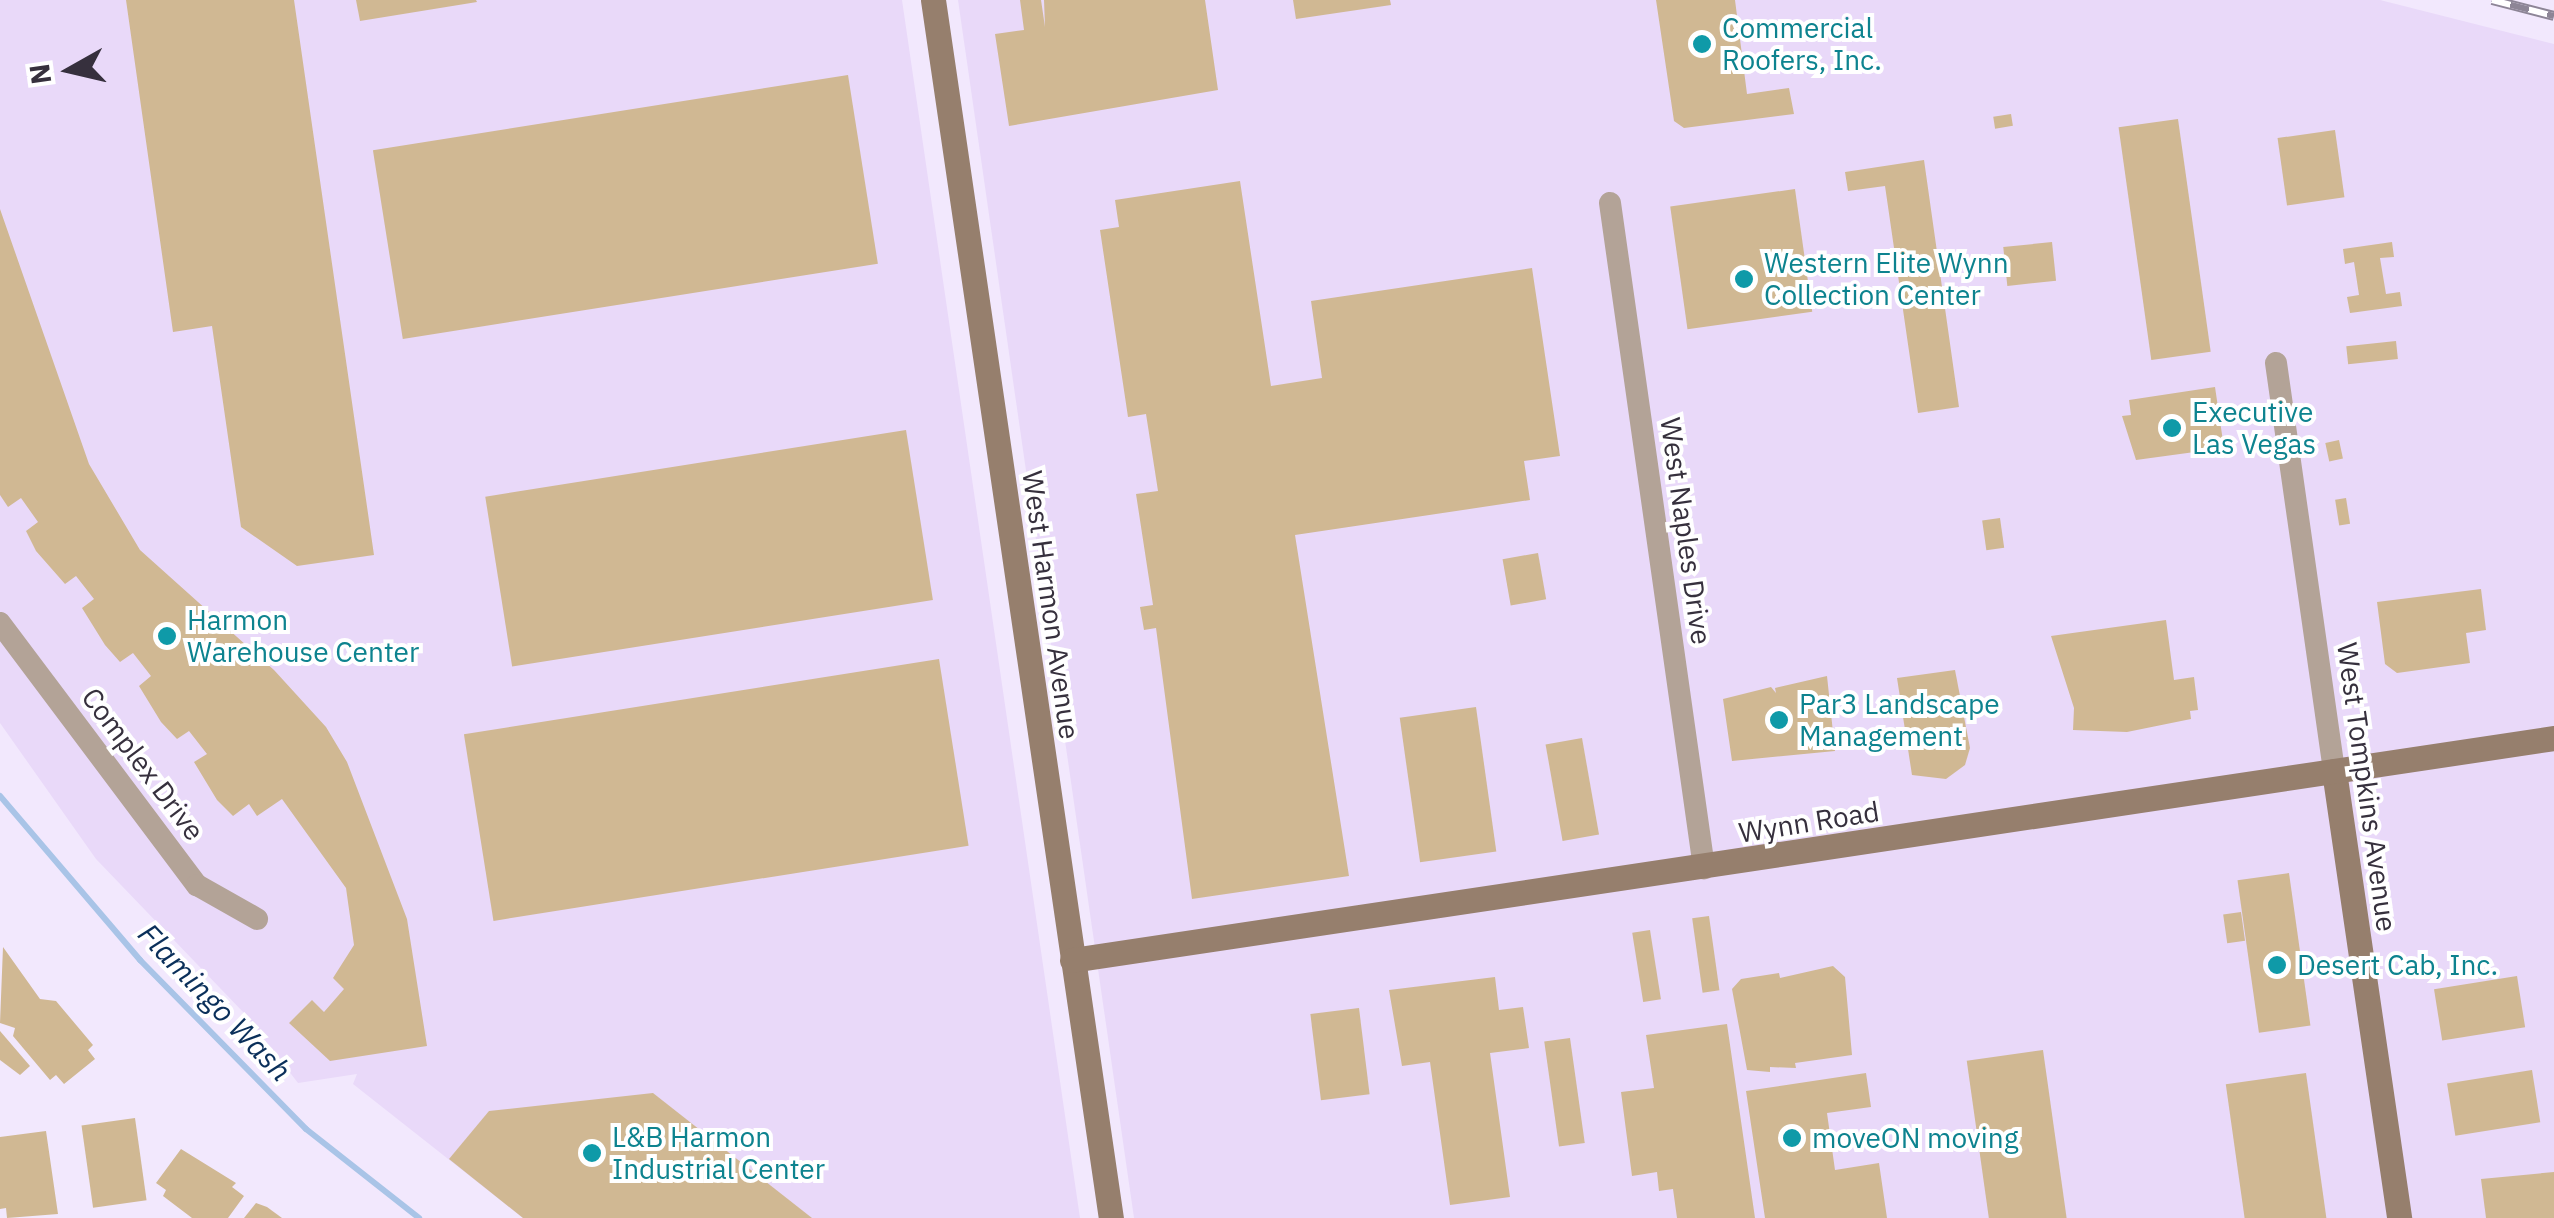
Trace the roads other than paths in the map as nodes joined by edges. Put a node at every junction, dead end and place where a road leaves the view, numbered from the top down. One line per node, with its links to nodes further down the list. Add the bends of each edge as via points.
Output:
1 (933, 0): 9 (street, West Harmon Avenue)
2 (1610, 203): 7 (street, West Naples Drive)
3 (2276, 364): 6 (street, West Tompkins Avenue)
4 (0, 623): 8 (street, Complex Drive, via 196,885)
5 (2554, 738): 6 (street, Wynn Road)
6 (2334, 770): 7 (street, Wynn Road); 11 (street, West Tompkins Avenue)
7 (1704, 868): 9 (street, Wynn Road)
8 (256, 919)
9 (1072, 960): 10 (street, West Harmon Avenue)
10 (1111, 1218)
11 (2399, 1218)

